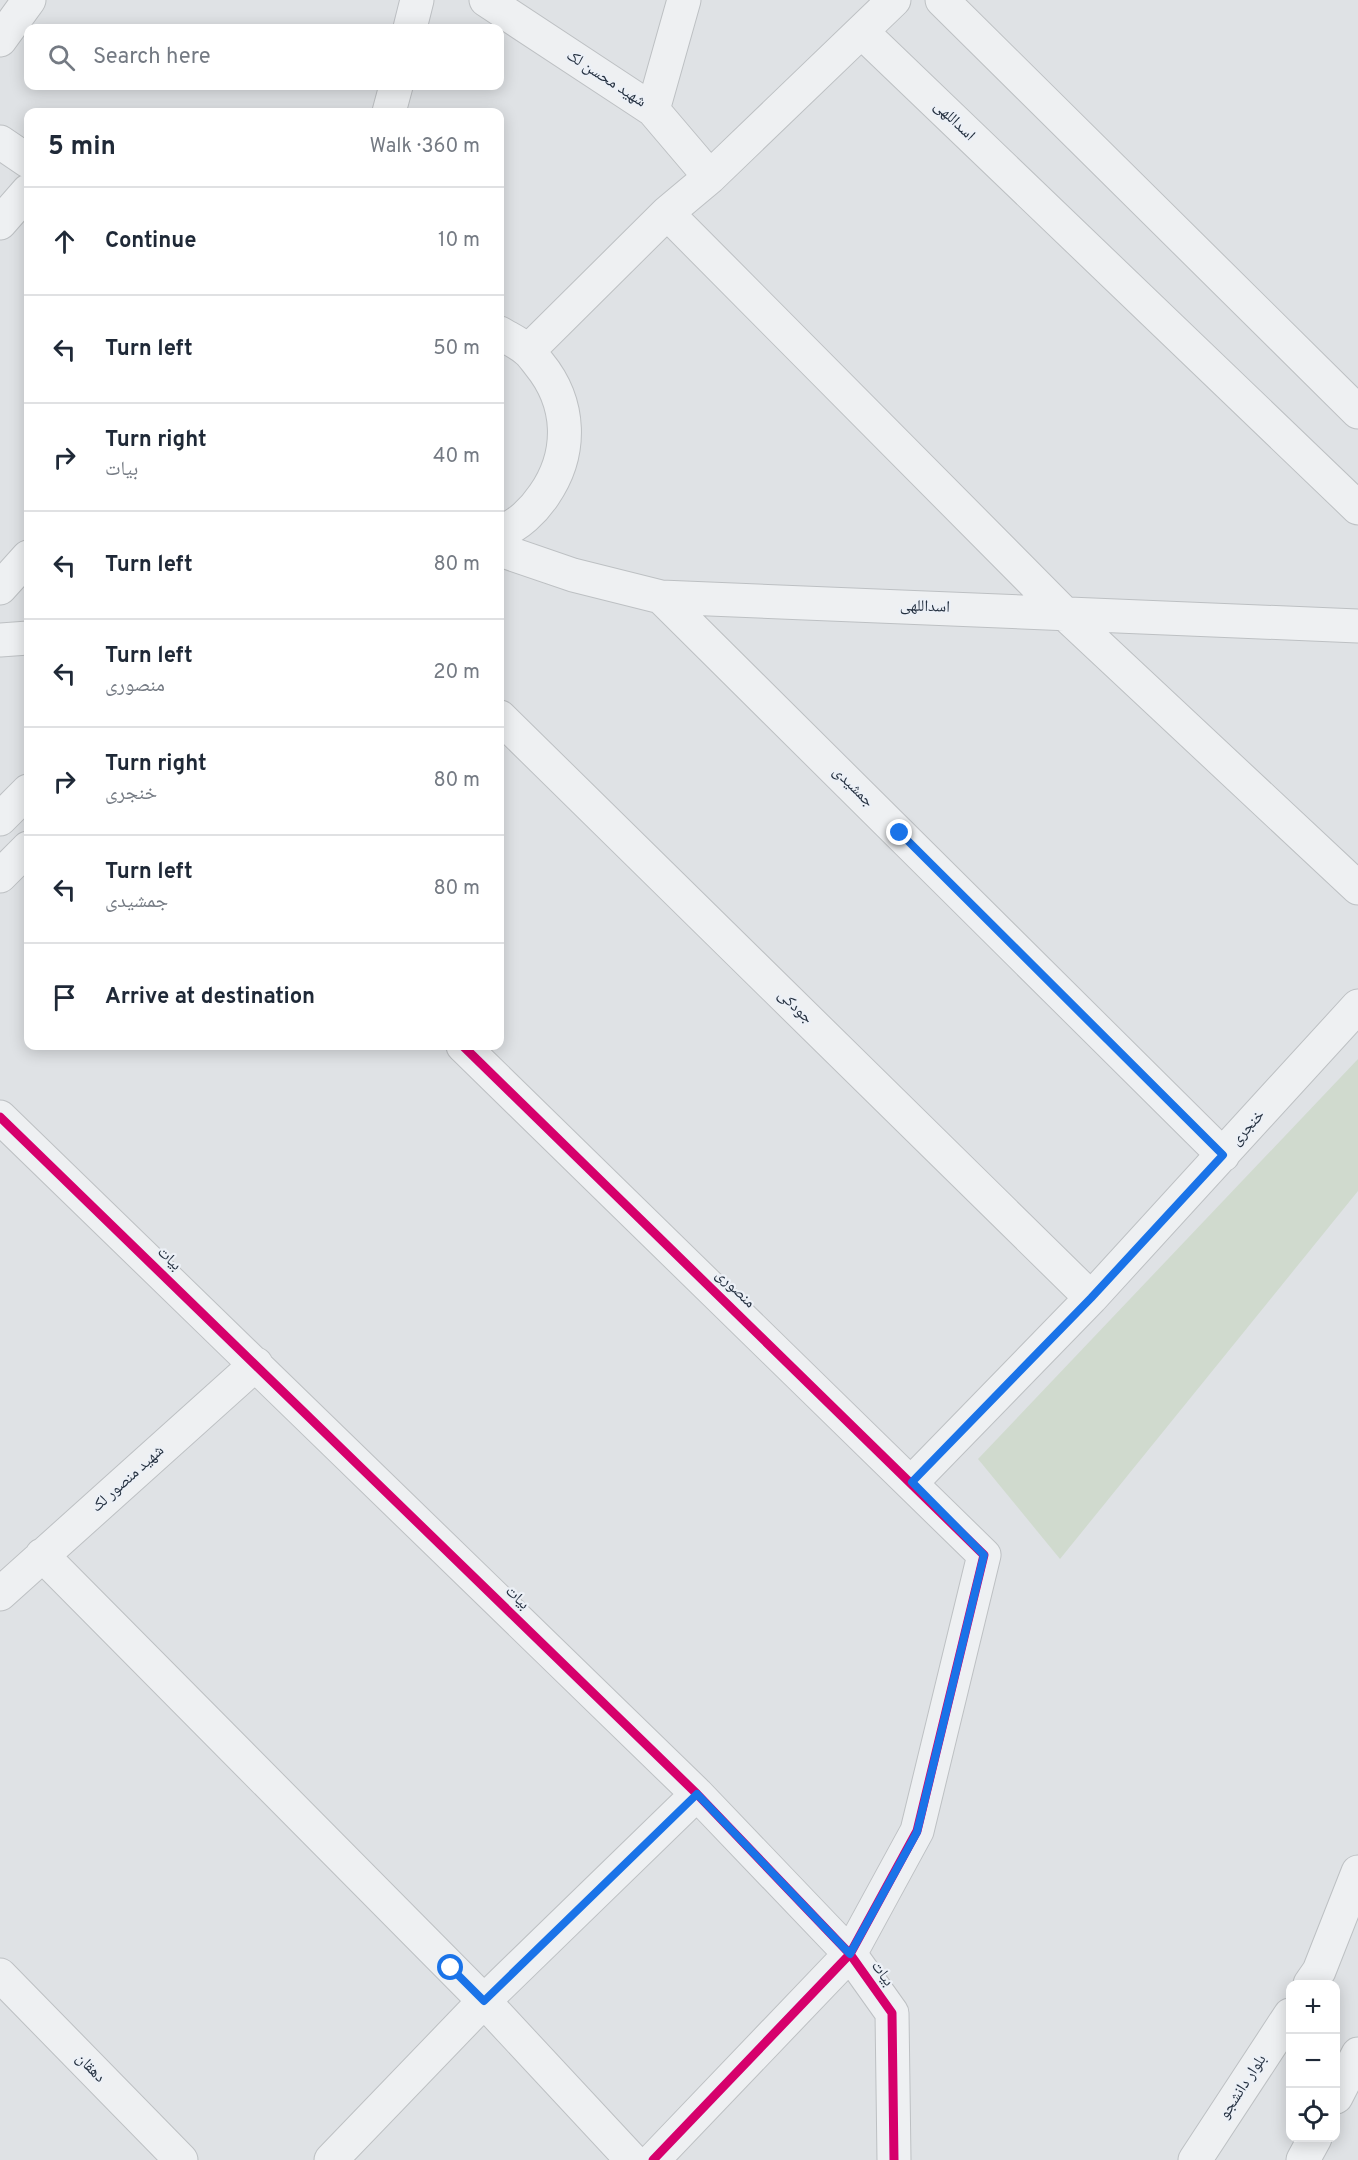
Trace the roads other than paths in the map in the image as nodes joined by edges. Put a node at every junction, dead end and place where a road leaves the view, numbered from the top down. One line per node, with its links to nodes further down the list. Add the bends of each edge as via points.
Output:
1 (29, 0): 10 (street)
2 (417, 0): 8 (street)
3 (486, 0): 13 (street, شهید محسن لک)
4 (684, 0): 13 (street)
5 (864, 0): 9 (street)
6 (894, 0): 9 (street)
7 (942, 0): 22 (street)
8 (411, 24)
9 (862, 32): 16 (street); 23 (street, اسداللهی)
10 (0, 40)
11 (395, 90): 12 (street)
12 (390, 108)
13 (653, 110): 16 (street, شهید محسن لک)
14 (0, 142): 15 (street)
15 (24, 158)
16 (710, 177): 18 (street)
17 (24, 195): 19 (street)
18 (667, 213): 21 (street); 29 (street)
19 (0, 223)
20 (504, 336): 21 (street)
21 (528, 351): 24 (street, via 550,378 563,410 565,446 555,479 535,508)
22 (1358, 412)
23 (1358, 508)
24 (504, 531)
25 (504, 551): 28 (street, اسداللهی, via 573,575)
26 (24, 561): 27 (street)
27 (0, 588)
28 (662, 597): 29 (street, اسداللهی); 42 (street, جمشیدی)
29 (1064, 613): 30 (street, اسداللهی); 38 (street)
30 (1358, 626)
31 (24, 638): 32 (street)
32 (0, 640)
33 (504, 721): 43 (street, جودکی)
34 (24, 795): 35 (street)
35 (0, 819)
36 (24, 852): 37 (street)
37 (0, 876)
38 (1358, 888)
39 (1358, 1006): 42 (street, خنجری)
40 (467, 1050): 45 (street, منصوری)
41 (0, 1116): 44 (street, بیات)
42 (1223, 1155): 43 (street, خنجری)
43 (1091, 1298): 45 (street, خنجری)
44 (256, 1364): 46 (street, شهید منصور لک); 48 (street, بیات)
45 (912, 1482): 50 (street, منصوری, via 984,1555 917,1832)
46 (42, 1555): 47 (street, شهید منصور لک); 53 (street)
47 (0, 1594)
48 (697, 1794): 50 (street, بیات); 53 (street)
49 (1358, 1872): 52 (street)
50 (850, 1954): 61 (street); 62 (street, بیات, via 892,2013)
51 (0, 1975): 58 (street, دهقان)
52 (1313, 1980)
53 (484, 2001): 59 (street); 60 (street)
54 (1286, 2021): 63 (street, بلوار دانشجو)
55 (1358, 2054): 56 (street)
56 (1340, 2088)
57 (1313, 2142): 64 (street)
58 (181, 2160)
59 (332, 2160)
60 (632, 2160)
61 (653, 2160)
62 (894, 2160)
63 (1195, 2160)
64 (1303, 2160)

